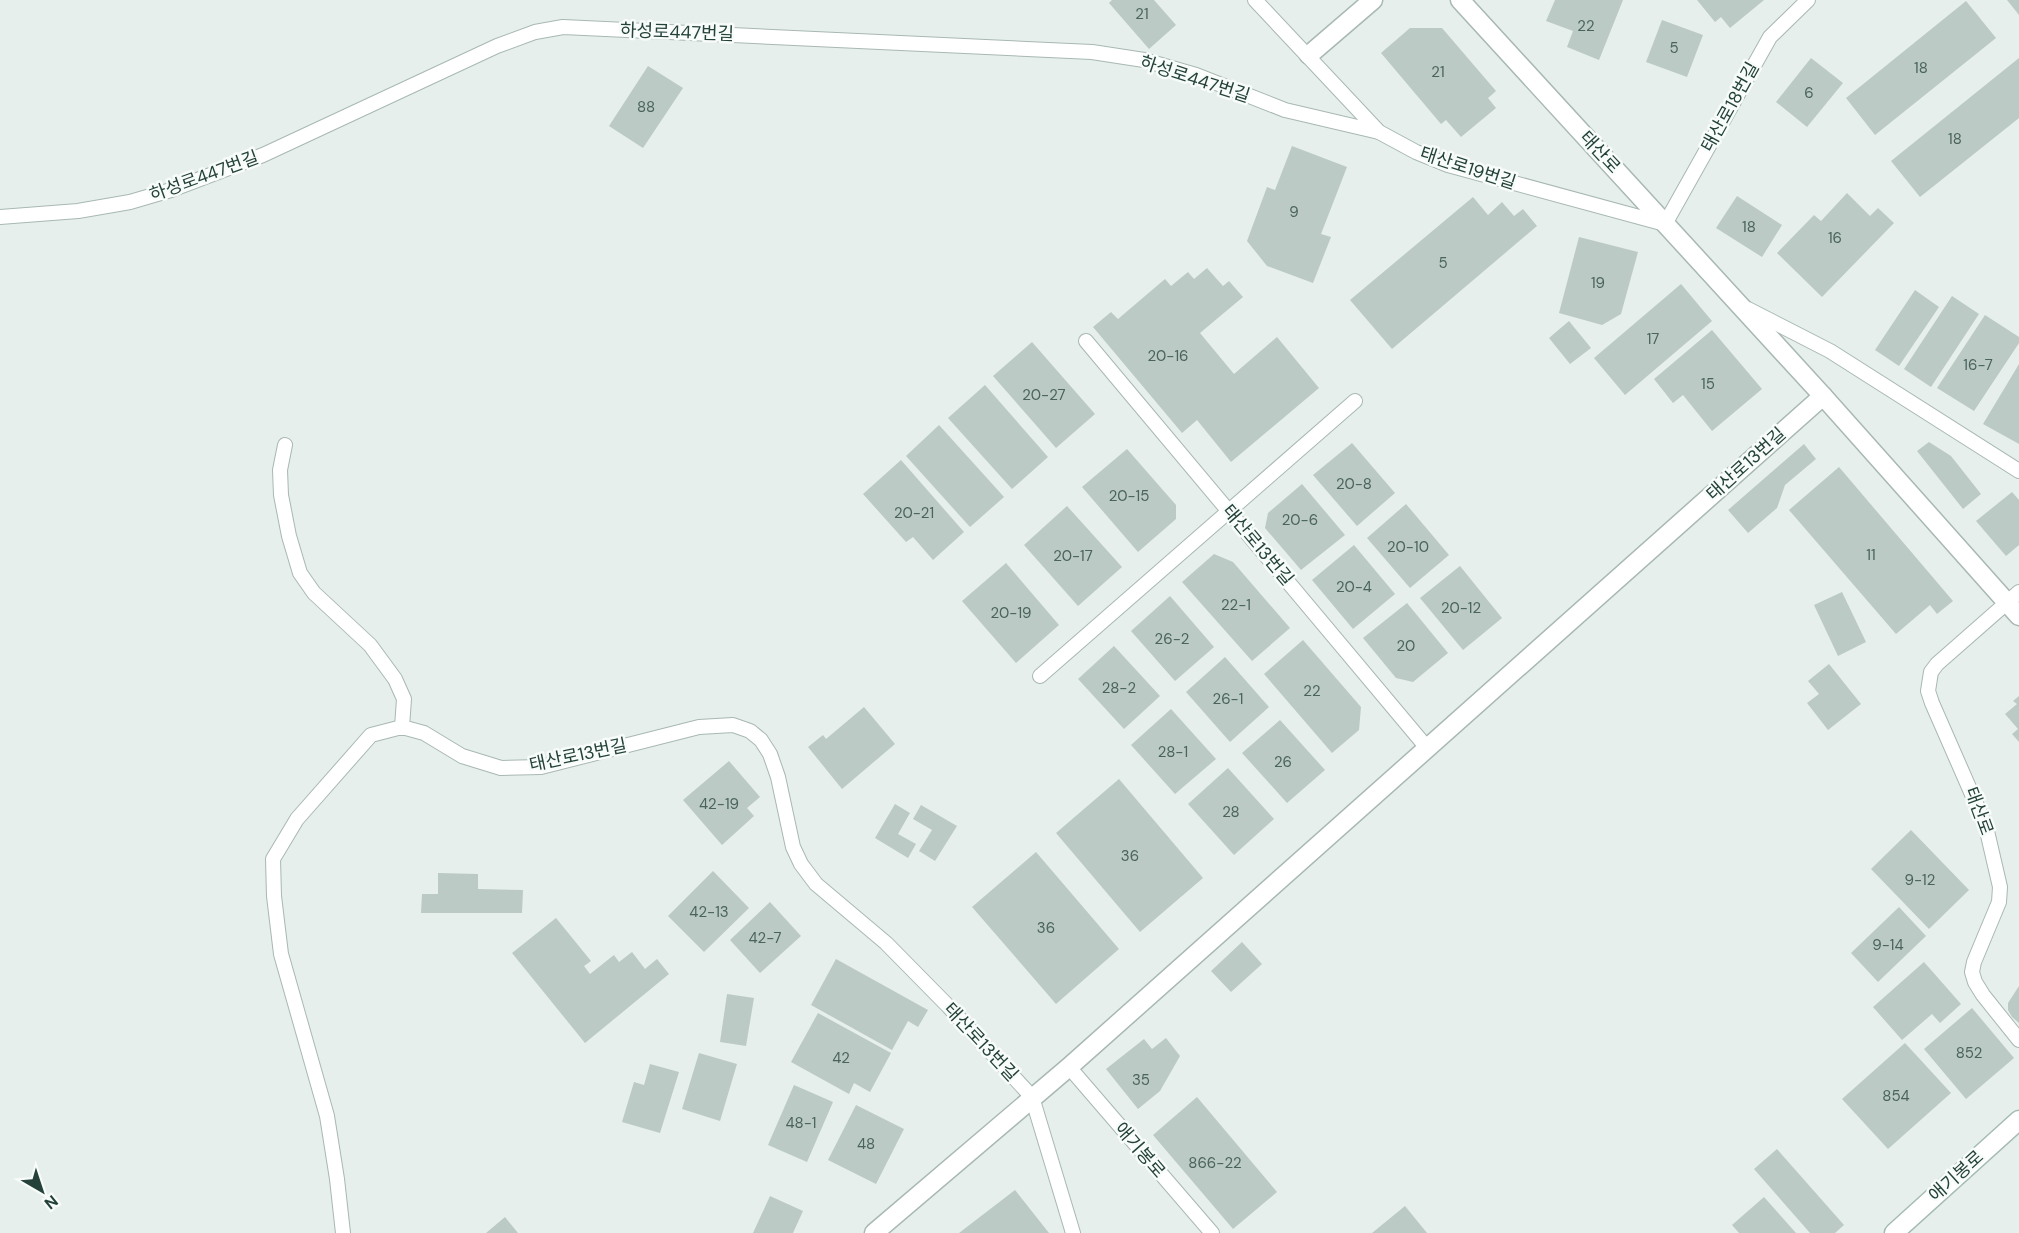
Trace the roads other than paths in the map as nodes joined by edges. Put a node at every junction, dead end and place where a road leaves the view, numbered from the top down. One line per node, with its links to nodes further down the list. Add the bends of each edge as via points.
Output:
1 (1256, 0): 5 (lane, 태산로19번길)
2 (1373, 0): 5 (street)
3 (1460, 0): 8 (street, 태산로)
4 (1808, 0): 8 (lane, 태산로18번길, via 1770,38)
5 (1309, 55): 6 (lane, 태산로19번길)
6 (1379, 132): 7 (lane, 하성로447번길, via 1285,110 1196,75 1144,60 1092,52 563,27 497,46 282,146 171,190 78,211); 8 (lane, 태산로19번길, via 1448,165)
7 (0, 217)
8 (1665, 224): 9 (street, 태산로)
9 (1740, 305): 11 (street, 태산로); 14 (lane, 태산로, via 1830,351)
10 (1086, 341): 15 (lane, 태산로13번길)
11 (1823, 396): 16 (street, 태산로); 19 (street, 태산로13번길)
12 (1355, 401): 15 (lane)
13 (285, 445): 18 (lane, via 281,495 300,573 314,593 370,645 395,679 404,699)
14 (2019, 471)
15 (1230, 511): 17 (lane); 19 (lane, 태산로13번길)
16 (2015, 603): 20 (lane, 태산로, via 1937,664 1931,672 1928,691 1978,808 1998,873 1999,902 1972,972 1983,995)
17 (1040, 676)
18 (402, 727): 22 (lane, 태산로13번길, via 424,733 462,756 501,768 541,767 699,727 733,725 750,731 770,754 793,848 816,884 886,943); 24 (lane, via 371,735 297,819 273,859 281,954 327,1116)
19 (1428, 749): 21 (street, 태산로13번길)
20 (2019, 1040)
21 (1069, 1067): 22 (street, 태산로13번길); 27 (lane, 애기봉로)
22 (1032, 1097): 25 (street, 태산로13번길); 26 (lane)
23 (2019, 1120): 28 (street, 애기봉로)
24 (343, 1233)
25 (874, 1233)
26 (1072, 1233)
27 (1212, 1233)
28 (1894, 1233)

